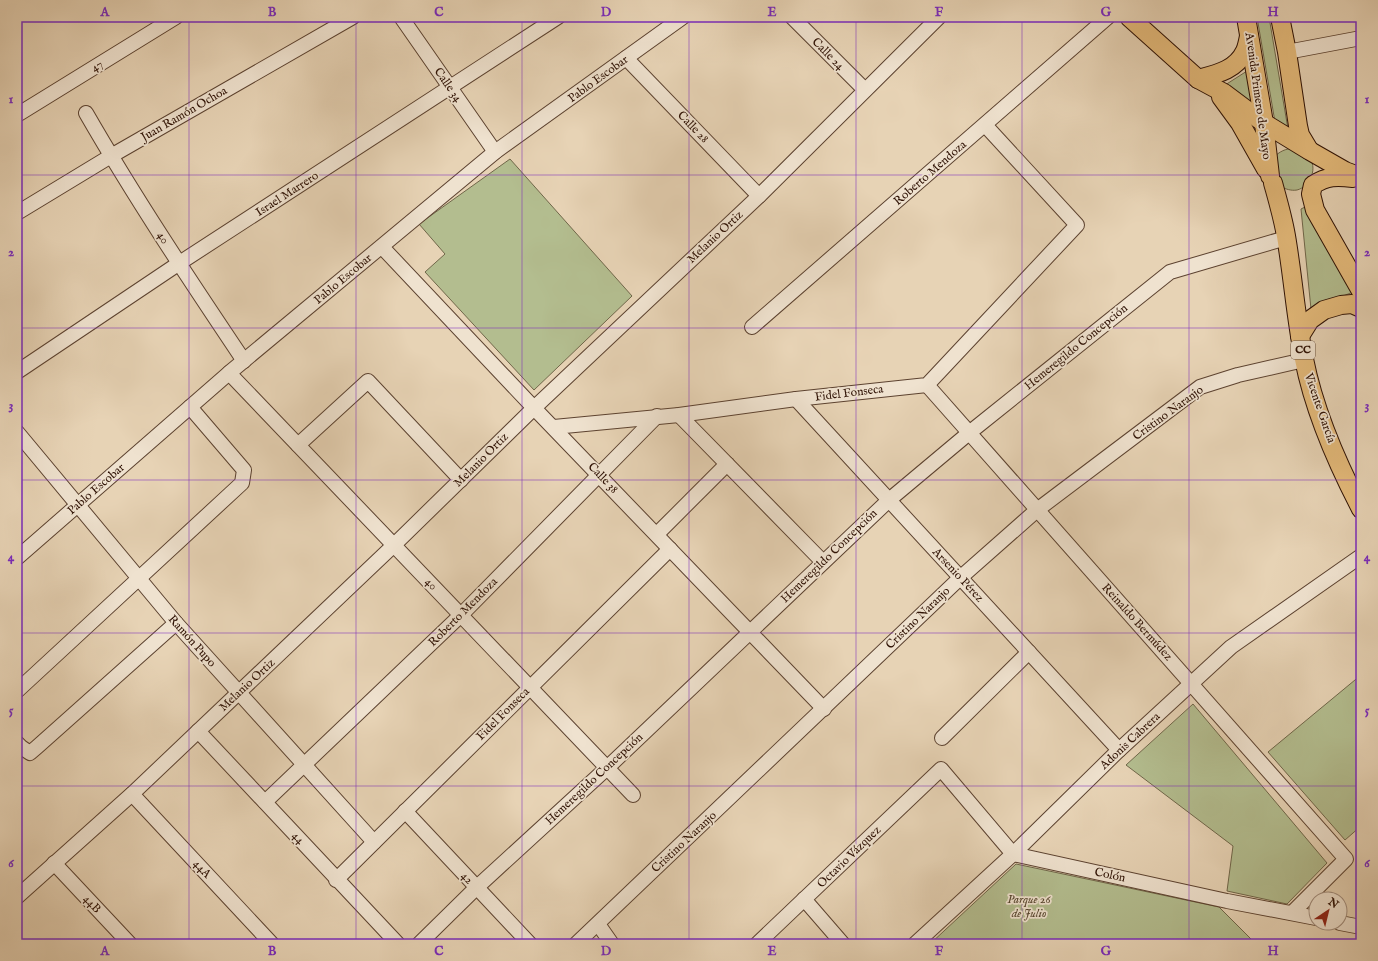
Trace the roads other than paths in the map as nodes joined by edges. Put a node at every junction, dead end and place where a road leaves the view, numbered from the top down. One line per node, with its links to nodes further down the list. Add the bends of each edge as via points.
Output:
1 (176, 17): 20 (street, 47)
2 (352, 17): 25 (street, Juan Ramón Ochoa)
3 (401, 17): 17 (street, Calle 34)
4 (558, 17): 17 (street, Israel Marrero)
5 (683, 17): 15 (street, Pablo Escobar)
6 (792, 17): 18 (street, Calle 24)
7 (939, 17): 18 (street, Melanio Ortiz)
8 (1108, 17): 22 (street, Roberto Mendoza)
9 (1129, 17): 16 (main road)
10 (1246, 17): 12 (main road, Avenida Primero de Mayo / CC)
11 (1280, 17): 14 (main road)
12 (1249, 36): 16 (main road, via 1245,51 1230,68); 21 (main road, Avenida Primero de Mayo / CC)
13 (1361, 38): 14 (street)
14 (1287, 52): 23 (main road, via 1300,135)
15 (626, 58): 24 (street, Pablo Escobar); 29 (street, Calle 28)
16 (1198, 79): 21 (main road, via 1224,93); 27 (main road, via 1222,98 1240,123)
17 (450, 88): 24 (street, Calle 34); 33 (street, Israel Marrero)
18 (865, 90): 29 (street, Melanio Ortiz)
19 (86, 113): 25 (street, 40)
20 (17, 115)
21 (1264, 122): 23 (main road); 27 (main road, Avenida Primero de Mayo / CC)
22 (985, 125): 36 (street, Roberto Mendoza); 42 (street, via 1077,225)
23 (1310, 151): 26 (main road); 27 (main road, via 1296,145 1280,149 1271,160 1269,168); 28 (main road, via 1318,167)
24 (495, 152): 32 (street, Pablo Escobar)
25 (111, 156): 30 (street, Juan Ramón Ochoa); 33 (street, 40)
26 (1361, 178): 28 (main road, via 1334,176 1323,178)
27 (1272, 179): 28 (main road, via 1284,192 1291,194); 31 (main road, Vicente García / CC)
28 (1313, 185): 34 (main road, via 1311,194 1315,210)
29 (759, 196): 45 (street, Melanio Ortiz)
30 (17, 213)
31 (1286, 238): 37 (main road, Vicente García / CC); 50 (street, Hemeregildo Concepción, via 1170,272)
32 (382, 247): 39 (street, Pablo Escobar); 45 (street, Calle 38)
33 (178, 264): 39 (street, 40); 40 (street, Israel Marrero)
34 (1361, 291)
35 (1361, 308): 37 (main road, via 1352,304 1324,310 1310,320)
36 (752, 327)
37 (1300, 336): 38 (main road, Vicente García / CC)
38 (1304, 360): 57 (main road, Vicente García / CC, via 1315,402 1345,479); 58 (street, Cristino Naranjo, via 1238,375 1200,387)
39 (244, 361): 41 (street, Pablo Escobar)
40 (17, 372)
41 (229, 373): 44 (street, Pablo Escobar); 51 (street, 40)
42 (927, 385): 43 (street, Fidel Fonseca); 50 (street, Reinaldo Bermúdez)
43 (796, 399): 46 (street, Fidel Fonseca); 55 (street, Arsenio Pérez)
44 (190, 406): 56 (street, Pablo Escobar); 66 (street, via 244,470 242,483)
45 (534, 408): 48 (street, Calle 38); 54 (street, Melanio Ortiz)
46 (679, 415): 47 (street, Fidel Fonseca); 52 (street)
47 (657, 416): 48 (street, Fidel Fonseca); 53 (street, Roberto Mendoza)
48 (554, 428): 53 (street, Calle 38)
49 (17, 432): 56 (street, Ramón Pupo)
50 (969, 433): 55 (street, Hemeregildo Concepción); 58 (street, Reinaldo Bermúdez)
51 (298, 445): 54 (street, via 368,381); 60 (street, 40)
52 (727, 464): 59 (street); 64 (street)
53 (600, 475): 59 (street, Calle 38); 67 (street, Roberto Mendoza)
54 (461, 480): 60 (street, Melanio Ortiz)
55 (889, 500): 64 (street, Hemeregildo Concepción); 65 (street, Arsenio Pérez)
56 (77, 505): 63 (street, Pablo Escobar); 66 (street, Ramón Pupo)
57 (1361, 509)
58 (1037, 510): 65 (street, Cristino Naranjo); 71 (street, Reinaldo Bermúdez)
59 (657, 534): 61 (street, Calle 38)
60 (394, 545): 67 (street, 40); 74 (street, Melanio Ortiz)
61 (670, 549): 69 (street, Calle 38); 72 (street, Fidel Fonseca)
62 (1361, 556): 71 (street, Adonis Cabrera, via 1231,647)
63 (17, 558)
64 (823, 562): 69 (street, Hemeregildo Concepción)
65 (960, 578): 70 (street, Arsenio Pérez); 75 (street, Cristino Naranjo)
66 (138, 579): 68 (street, Ramón Pupo); 73 (street)
67 (461, 615): 72 (street, 40); 80 (street, Roberto Mendoza)
68 (176, 623): 74 (street, Ramón Pupo); 78 (street, via 37,747 30,752)
69 (750, 632): 75 (street, Calle 38); 81 (street, Hemeregildo Concepción)
70 (1029, 652): 77 (street); 79 (street, Arsenio Pérez)
71 (1191, 683): 79 (street, Adonis Cabrera); 93 (street, Reinaldo Bermúdez, via 1346,859)
72 (530, 688): 81 (street, 40); 85 (street, Fidel Fonseca)
73 (17, 691)
74 (238, 693): 76 (street, Melanio Ortiz); 80 (street, Ramón Pupo)
75 (824, 709): 95 (street, Cristino Naranjo)
76 (198, 731): 82 (street, Melanio Ortiz); 84 (street, 44)
77 (942, 738)
78 (17, 743)
79 (1119, 750): 87 (street, Adonis Cabrera)
80 (304, 766): 84 (street, Roberto Mendoza); 86 (street, Ramón Pupo)
81 (607, 768): 83 (street, 40); 90 (street, Hemeregildo Concepción)
82 (132, 794): 88 (street, Melanio Ortiz); 99 (street, 44A)
83 (633, 795)
84 (265, 802): 89 (street, 44)
85 (405, 811): 86 (street, Fidel Fonseca); 90 (street, 42)
86 (374, 842): 89 (street, Fidel Fonseca)
87 (1013, 854): 92 (street, Octavio Vázquez, via 941,769); 93 (street, Colón); 107 (street, Adonis Cabrera)
88 (54, 863): 91 (street, Melanio Ortiz); 98 (street, 44B)
89 (336, 880): 100 (street, 44)
90 (476, 888): 101 (street, Hemeregildo Concepción); 102 (street, 42)
91 (17, 897)
92 (804, 899): 105 (street, Octavio Vázquez); 106 (street)
93 (1292, 913): 94 (street, Colón)
94 (1308, 916)
95 (598, 924): 103 (street, Cristino Naranjo); 104 (street)
96 (1348, 925): 97 (street)
97 (1361, 927)
98 (130, 944)
99 (272, 944)
100 (398, 944)
101 (418, 944)
102 (530, 944)
103 (576, 944)
104 (612, 944)
105 (757, 944)
106 (843, 944)
107 (915, 944)

